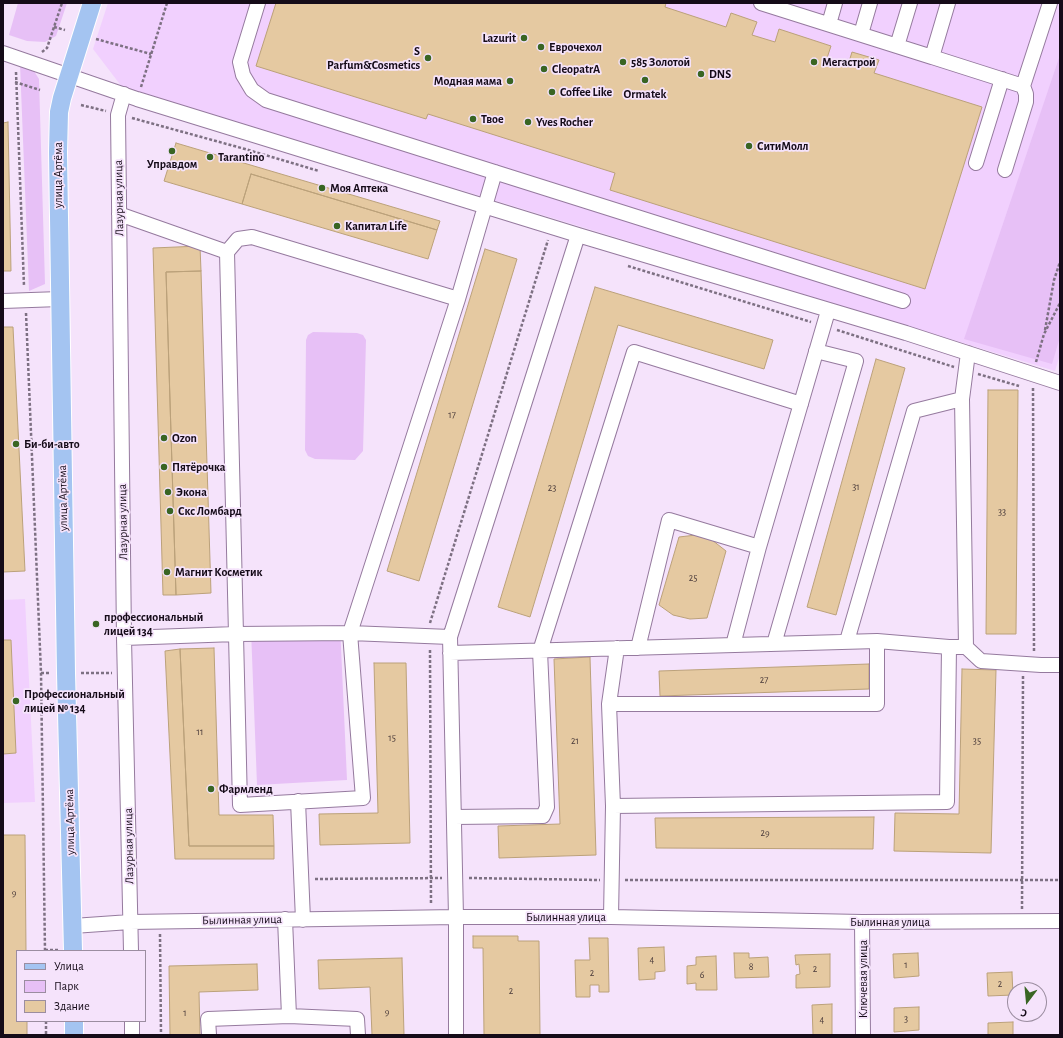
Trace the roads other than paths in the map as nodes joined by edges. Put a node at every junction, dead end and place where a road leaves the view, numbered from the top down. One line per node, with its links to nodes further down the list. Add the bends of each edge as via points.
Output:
1 (92, 3): 15 (main road, улица Артёма)
2 (258, 3): 21 (street, via 240,62 243,76 252,90 266,100)
3 (762, 3): 9 (street)
4 (835, 3): 10 (street)
5 (870, 3): 11 (street)
6 (910, 3): 12 (street)
7 (948, 3): 14 (street)
8 (1050, 3): 17 (street)
9 (799, 9): 10 (street)
10 (829, 24): 11 (street)
11 (860, 34): 12 (street)
12 (897, 46): 14 (street)
13 (3, 53): 15 (street)
14 (932, 57): 16 (street)
15 (68, 75): 18 (street); 26 (main road, улица Артёма, via 58,120)
16 (1002, 79): 17 (street); 19 (street)
17 (1023, 86): 20 (street, via 1026,102)
18 (131, 96): 22 (street); 23 (street, Лазурная улица, via 118,114)
19 (976, 163)
20 (1005, 170)
21 (495, 172): 22 (street); 29 (street)
22 (485, 206): 24 (street); 27 (street)
23 (120, 214): 25 (street); 40 (street, Лазурная улица)
24 (578, 235): 30 (street); 39 (street)
25 (227, 252): 27 (street, via 238,239 252,237); 37 (street)
26 (60, 299): 28 (street); 63 (main road, улица Артёма)
27 (458, 299): 38 (street)
28 (3, 301)
29 (903, 301)
30 (828, 311): 31 (street); 32 (street)
31 (816, 351): 35 (street); 43 (street, via 856,361)
32 (968, 353): 33 (street); 34 (street)
33 (1060, 383)
34 (962, 399): 41 (street, via 914,411); 46 (street)
35 (801, 404): 36 (street); 49 (street, via 634,352)
36 (759, 547): 44 (street); 48 (street, via 669,520)
37 (236, 634): 38 (street); 40 (street); 53 (street, via 240,805)
38 (350, 634): 39 (street); 53 (street, via 363,798)
39 (450, 637): 50 (street)
40 (124, 638): 61 (street, Лазурная улица)
41 (846, 641): 42 (street); 43 (street)
42 (877, 641): 45 (street); 52 (street, via 877,704)
43 (774, 644): 44 (street)
44 (733, 645): 48 (street)
45 (949, 647): 46 (street); 54 (street, via 947,802)
46 (966, 647): 51 (street, via 981,660)
47 (617, 648): 48 (street); 49 (street); 52 (street)
48 (638, 648)
49 (540, 651): 50 (street); 55 (street, via 547,807 543,816)
50 (450, 653): 55 (street)
51 (1060, 665)
52 (609, 704): 54 (street)
53 (298, 801): 59 (street)
54 (613, 806): 57 (street)
55 (454, 817): 56 (street)
56 (456, 917): 57 (street, Былинная улица); 59 (street, Былинная улица); 73 (street)
57 (611, 917): 62 (street, Былинная улица)
58 (286, 919): 59 (street, Былинная улица); 61 (street, Былинная улица); 66 (street)
59 (303, 920)
60 (1060, 921): 62 (street, Былинная улица)
61 (130, 922): 63 (street, Былинная улица); 65 (street, Лазурная улица)
62 (862, 922): 74 (street, Ключевая улица)
63 (73, 926): 64 (main road, улица Артёма)
64 (67, 950)
65 (131, 950)
66 (289, 1016): 71 (street, via 208,1019); 72 (street, via 358,1019)
67 (74, 1022): 69 (main road)
68 (132, 1022): 70 (street)
69 (74, 1035)
70 (132, 1035)
71 (209, 1035)
72 (358, 1035)
73 (456, 1035)
74 (863, 1035)

